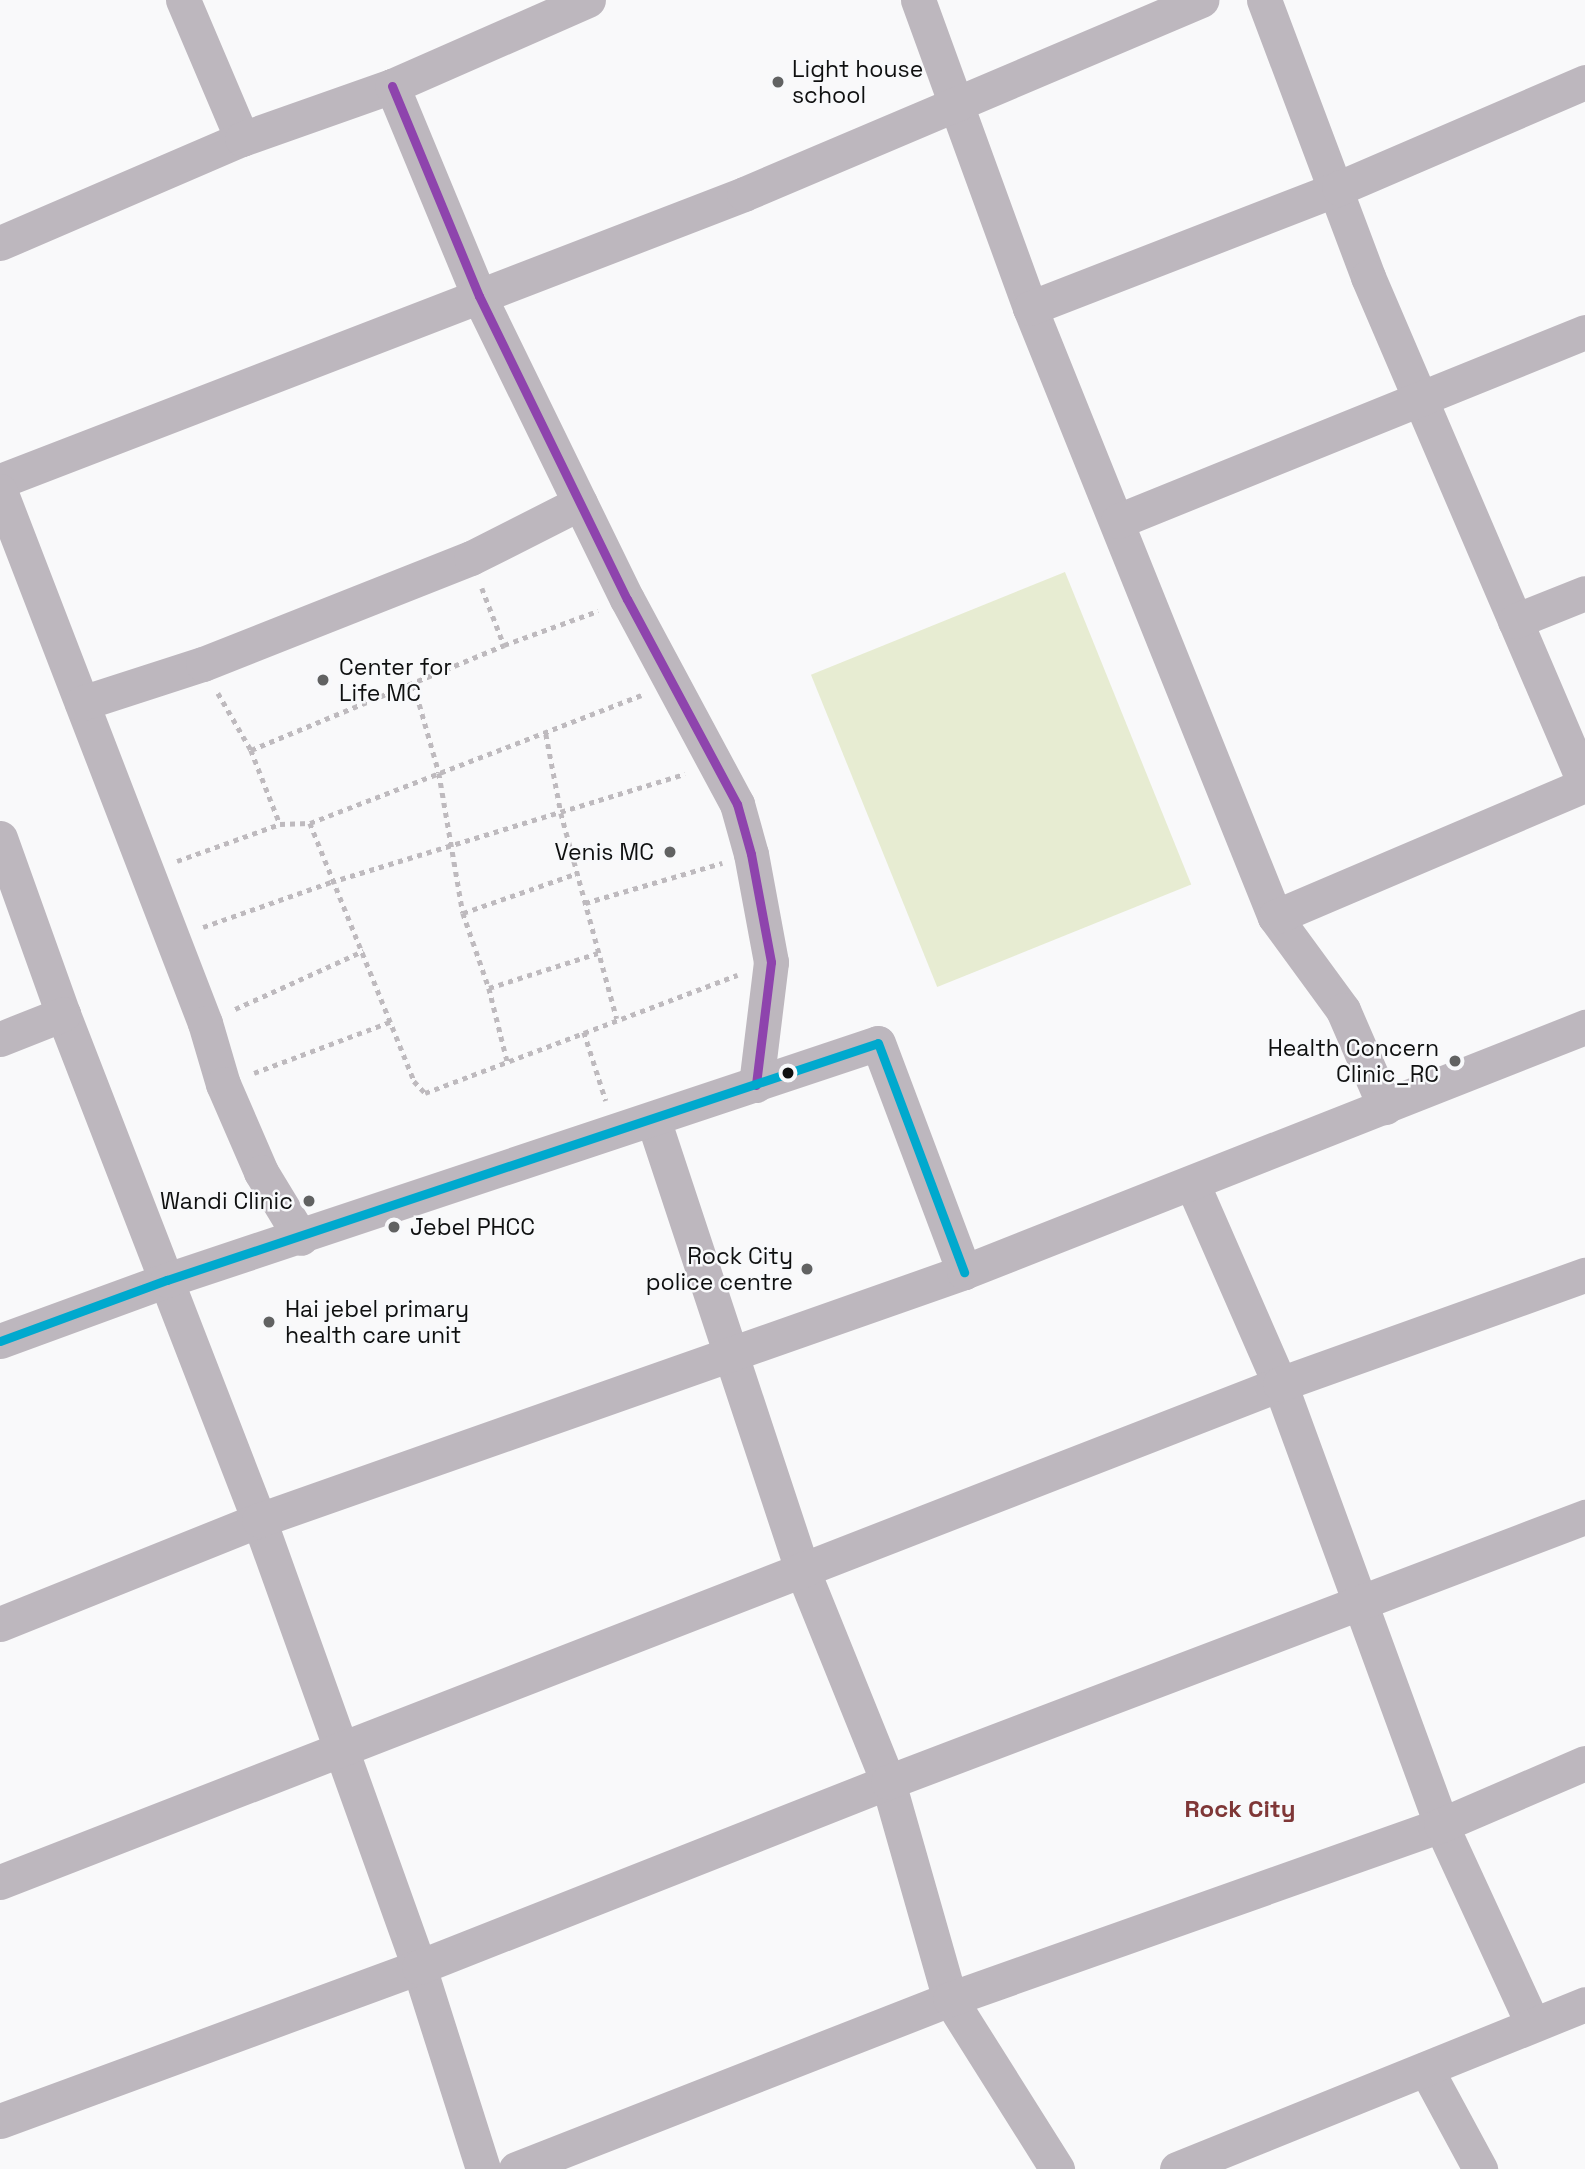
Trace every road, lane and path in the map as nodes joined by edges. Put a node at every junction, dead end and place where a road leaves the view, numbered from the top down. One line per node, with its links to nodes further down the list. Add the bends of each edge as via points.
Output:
1 (183, 0): 9 (street)
2 (588, 0): 7 (street)
3 (918, 0): 8 (street)
4 (1202, 0): 8 (street)
5 (1264, 0): 10 (street)
6 (1585, 82): 10 (street)
7 (392, 86): 9 (street); 12 (street)
8 (956, 104): 12 (street, via 744,194); 13 (street)
9 (242, 139): 11 (street)
10 (1339, 188): 13 (street); 15 (street, via 1368,277)
11 (0, 243)
12 (479, 296): 16 (street); 18 (street)
13 (1030, 308): 19 (street)
14 (1585, 332): 15 (street)
15 (1423, 400): 19 (street); 23 (street)
16 (0, 481)
17 (0, 491): 28 (street)
18 (580, 503): 20 (street); 22 (street)
19 (1118, 521): 45 (street, via 1186,703)
20 (471, 558): 24 (path); 25 (street)
21 (1585, 593): 23 (street)
22 (627, 599): 24 (path); 26 (street)
23 (1515, 621): 33 (street)
24 (503, 645): 27 (path)
25 (203, 664): 28 (street); 30 (path)
26 (671, 682): 29 (path); 31 (street)
27 (414, 685): 30 (path); 32 (path)
28 (82, 704): 40 (street)
29 (546, 734): 32 (path); 34 (path)
30 (251, 750): 36 (path)
31 (712, 766): 34 (path); 39 (street, via 737,804)
32 (439, 773): 35 (path); 38 (path)
33 (1585, 785): 45 (street)
34 (561, 813): 38 (path); 41 (path)
35 (310, 823): 36 (path); 42 (path)
36 (280, 824): 40 (path)
37 (0, 838): 51 (street)
38 (451, 846): 42 (path); 44 (path)
39 (751, 854): 43 (path); 49 (street)
40 (145, 872): 46 (street)
41 (578, 873): 43 (path); 44 (path)
42 (331, 882): 46 (path); 47 (path)
43 (585, 903): 48 (path)
44 (463, 913): 50 (path)
45 (1275, 917): 61 (street, via 1343,1010)
46 (173, 938): 54 (street)
47 (363, 951): 53 (path); 54 (path)
48 (598, 953): 50 (path); 52 (path)
49 (771, 962): 52 (path); 60 (street)
50 (489, 988): 58 (path)
51 (63, 1014): 57 (street); 68 (street)
52 (617, 1019): 56 (path)
53 (392, 1021): 58 (path, via 414,1081 425,1093); 59 (path)
54 (205, 1023): 59 (street)
55 (1585, 1027): 61 (street)
56 (584, 1032): 58 (path); 63 (path)
57 (0, 1039)
58 (508, 1064)
59 (223, 1084): 65 (street, via 261,1172)
60 (756, 1085): 62 (street); 66 (street, via 878,1043)
61 (1385, 1107): 64 (street)
62 (653, 1119): 63 (street); 70 (street)
63 (617, 1131): 65 (street)
64 (1192, 1183): 66 (street); 71 (street)
65 (301, 1238): 68 (street)
66 (964, 1272): 70 (street)
67 (1585, 1275): 71 (street)
68 (167, 1280): 69 (street); 73 (street)
69 (0, 1341)
70 (730, 1356): 73 (street); 74 (street)
71 (1280, 1384): 74 (street); 75 (street)
72 (1585, 1517): 75 (street)
73 (259, 1520): 76 (street); 77 (street)
74 (802, 1569): 77 (street); 79 (street)
75 (1361, 1602): 79 (street); 80 (street)
76 (0, 1624)
77 (338, 1747): 81 (street); 82 (street)
78 (1585, 1763): 80 (street)
79 (888, 1782): 82 (street); 83 (street)
80 (1441, 1825): 83 (street); 85 (street)
81 (0, 1882)
82 (419, 1966): 87 (street); 88 (street)
83 (950, 1999): 89 (street); 90 (street)
84 (1585, 2004): 85 (street)
85 (1532, 2024): 86 (street)
86 (1426, 2069): 91 (street); 92 (street)
87 (0, 2121)
88 (483, 2169)
89 (516, 2169)
90 (1057, 2169)
91 (1177, 2169)
92 (1479, 2169)

